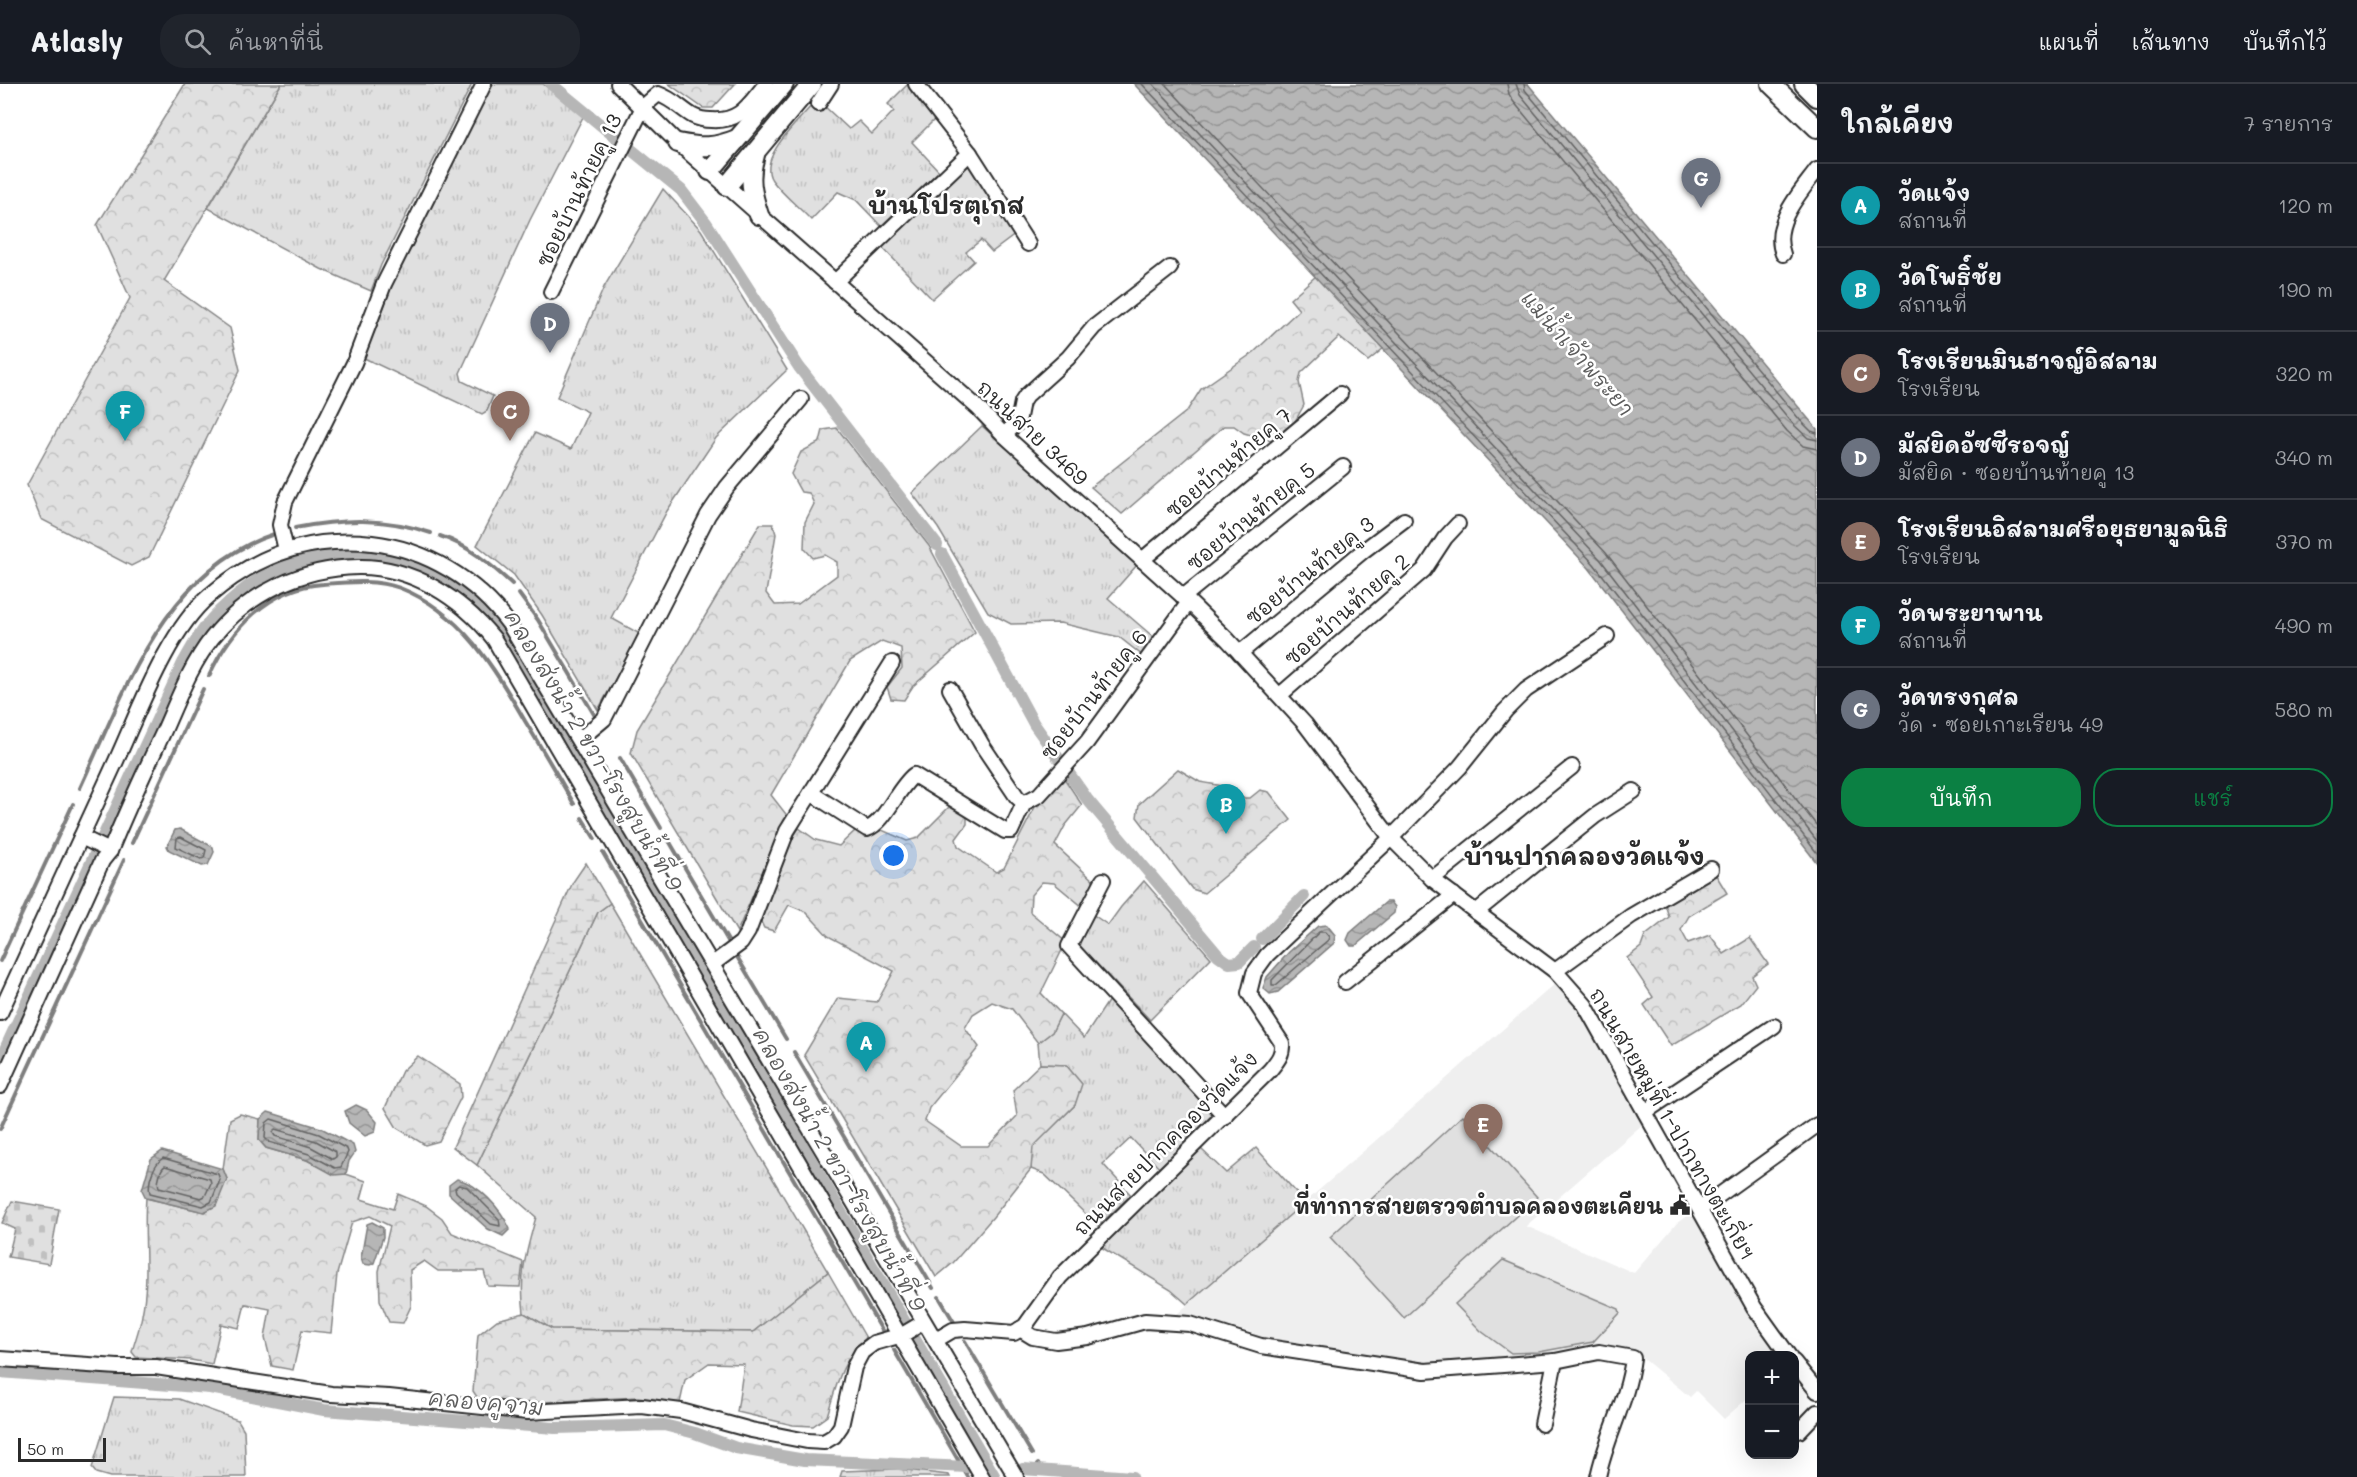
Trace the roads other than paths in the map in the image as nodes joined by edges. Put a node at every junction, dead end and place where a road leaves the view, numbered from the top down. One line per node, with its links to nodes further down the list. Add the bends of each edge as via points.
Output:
1 (484, 84): 33 (street, via 384,284 354,363 285,502 280,525)
2 (618, 84): 12 (street, ถนนสาย 3469)
3 (766, 84): 12 (street, via 743,112 729,119 694,117 658,94)
4 (784, 84): 14 (main road)
5 (812, 84): 16 (main road)
6 (831, 84): 11 (street)
7 (916, 84): 17 (street)
8 (1771, 84): 13 (main road)
9 (1804, 84): 10 (main road)
10 (1817, 97)
11 (818, 104)
12 (643, 107): 15 (street, ถนนสาย 3469); 26 (street, ซอยบ้านท้ายคู 13)
13 (1817, 128)
14 (739, 138): 15 (main road, via 718,147); 19 (main road)
15 (678, 143): 19 (street, ถนนสาย 3469)
16 (756, 151): 20 (main road); 21 (main road, via 750,172)
17 (970, 153): 22 (street); 25 (street)
18 (1817, 170): 23 (street, via 1787,214 1780,232)
19 (710, 171): 20 (street, ถนนสาย 3469)
20 (727, 186): 21 (street, ถนนสาย 3469)
21 (759, 215): 25 (street, ถนนสาย 3469)
22 (1028, 244)
23 (1783, 254)
24 (1170, 268): 29 (street, via 1094,327 1068,358 1026,396 1018,422)
25 (835, 282): 29 (street, ถนนสาย 3469)
26 (551, 292)
27 (1340, 394): 34 (street, ซอยบ้านท้ายคู 7)
28 (801, 399): 41 (street, via 708,515 604,719)
29 (1004, 435): 34 (street, ถนนสาย 3469)
30 (1343, 467): 35 (street, ซอยบ้านท้ายคู 5)
31 (1404, 520): 37 (street, ซอยบ้านท้ายคู 3)
32 (1458, 524): 40 (street, ซอยบ้านท้ายคู 2, via 1424,570)
33 (286, 550): 41 (street, via 321,543 392,545 452,571 495,604); 48 (street, via 235,576 207,597 189,618 157,672)
34 (1142, 560): 35 (street, ถนนสาย 3469)
35 (1186, 599): 37 (street, ถนนสาย 3469); 45 (street, ซอยบ้านท้ายคู 6, via 1087,742 1039,795)
36 (1607, 636): 47 (street, via 1527,690)
37 (1240, 653): 40 (street, ถนนสาย 3469)
38 (892, 663): 44 (street)
39 (950, 689): 45 (street, via 988,754)
40 (1280, 695): 47 (street, ถนนสาย 3469)
41 (579, 740): 46 (street)
42 (1572, 767): 52 (street)
43 (1634, 791): 55 (street, via 1595,816)
44 (811, 793): 45 (street, via 867,829 875,826 914,775 1005,831 1011,831); 56 (street, via 787,831 748,932 741,943)
45 (1024, 803)
46 (626, 828): 49 (street); 56 (street)
47 (1391, 838): 52 (street, ถนนสายหมู่ที่ 1-ปากทางตะเกี่ยฯ); 63 (street, ถนนสายปากคลองวัดแจ้ง, via 1280,941 1254,974 1251,1000 1278,1036 1283,1051)
48 (84, 839): 50 (street); 59 (street)
49 (609, 839): 50 (street, via 494,639 479,620 408,573 377,566 316,572 276,585 245,604 212,638 186,682); 68 (street)
50 (107, 850): 61 (street)
51 (1710, 869): 57 (street, via 1631,916)
52 (1432, 879): 54 (street, ถนนสายหมู่ที่ 1-ปากทางตะเกี่ยฯ)
53 (1103, 880): 63 (street, via 1069,946)
54 (1454, 895): 55 (street, ถนนสายหมู่ที่ 1-ปากทางตะเกี่ยฯ); 58 (street)
55 (1476, 912): 57 (street, ถนนสายหมู่ที่ 1-ปากทางตะเกี่ยฯ)
56 (714, 963): 66 (street)
57 (1555, 971): 62 (street, ถนนสายหมู่ที่ 1-ปากทางตะเกี่ยฯ, via 1585,1005)
58 (1345, 982)
59 (0, 1013)
60 (1774, 1026): 62 (street)
61 (0, 1086)
62 (1645, 1112): 65 (street, ถนนสายหมู่ที่ 1-ปากทางตะเกี่ยฯ)
63 (1225, 1116): 67 (street, ถนนสายปากคลองวัดแจ้ง, via 1060,1277)
64 (1817, 1125): 65 (street)
65 (1700, 1209): 70 (street, ถนนสายหมู่ที่ 1-ปากทางตะเกี่ยฯ, via 1754,1306)
66 (921, 1324): 68 (street); 69 (street)
67 (1020, 1329): 69 (street, via 1014,1333 953,1330); 72 (street, via 1033,1337 1056,1341 1088,1337 1146,1321 1190,1324 1261,1346 1425,1371)
68 (901, 1335): 71 (street, via 874,1343 861,1352 840,1426 824,1442 642,1406 528,1412 331,1394 156,1366); 78 (street)
69 (936, 1340): 79 (street)
70 (1786, 1351)
71 (0, 1359)
72 (1555, 1361): 76 (street); 80 (street, via 1599,1352 1633,1358)
73 (1799, 1367): 74 (street)
74 (1815, 1383)
75 (1817, 1412): 77 (street)
76 (1542, 1424)
77 (1799, 1431)
78 (982, 1477)
79 (1016, 1477)
80 (1598, 1477)

